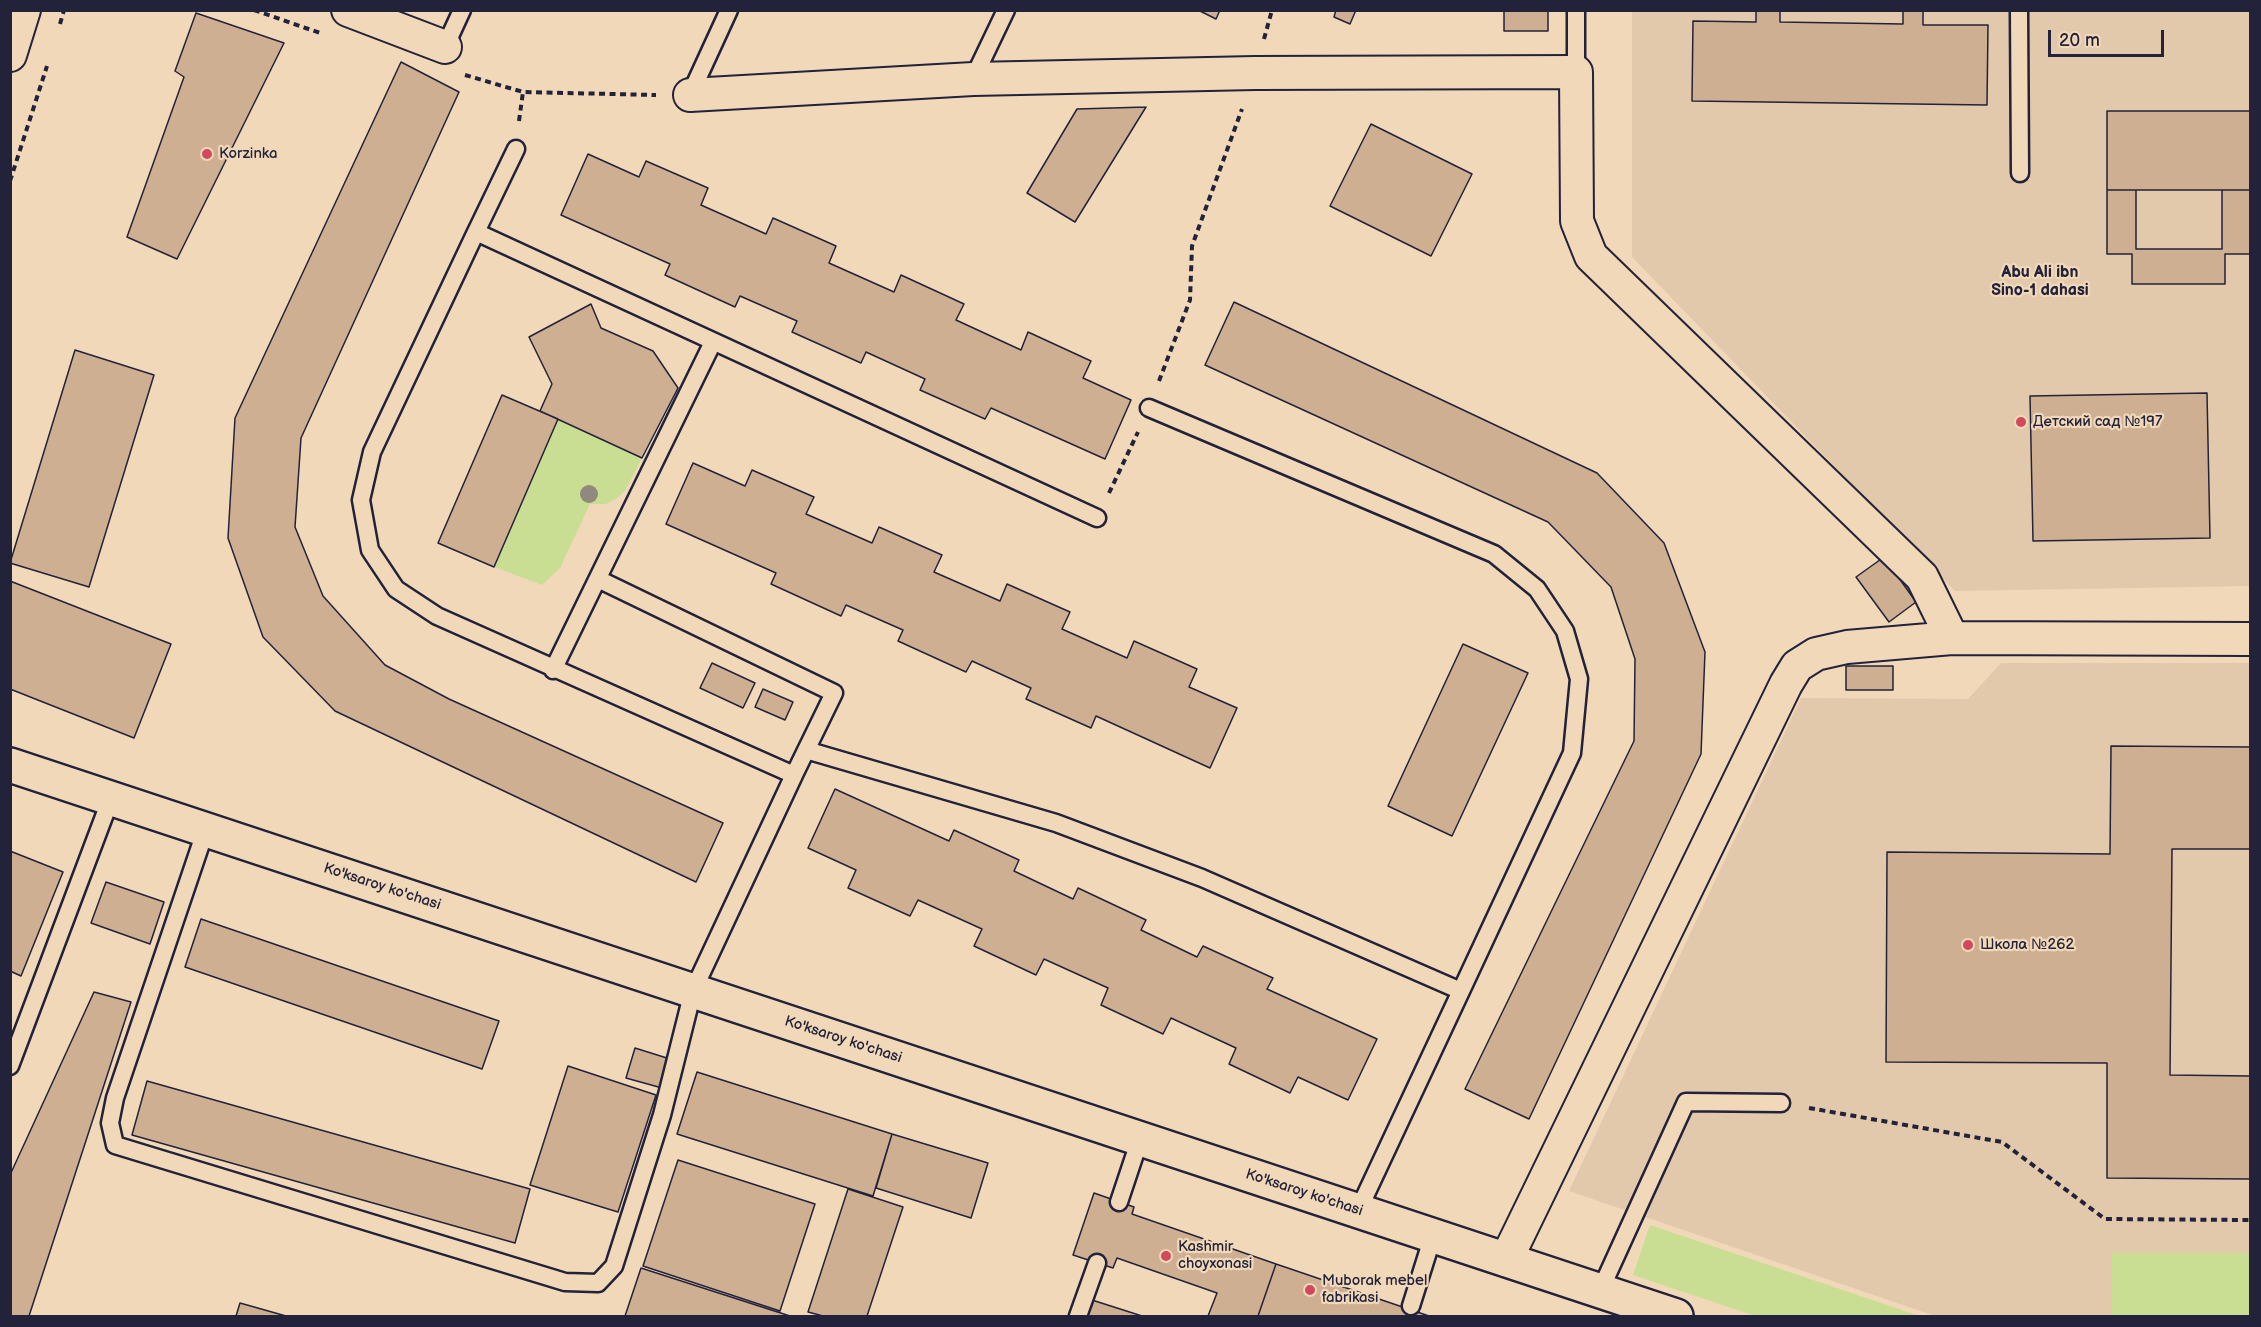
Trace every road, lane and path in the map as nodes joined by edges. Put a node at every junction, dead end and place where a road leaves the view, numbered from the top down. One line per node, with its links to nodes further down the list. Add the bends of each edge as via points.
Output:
1 (24, 10): 12 (street)
2 (64, 10): 10 (path)
3 (348, 10): 11 (street)
4 (462, 10): 11 (lane)
5 (729, 10): 18 (lane)
6 (1006, 10): 16 (lane)
7 (1272, 10): 15 (path)
8 (1576, 10): 14 (lane)
9 (2019, 10): 20 (lane)
10 (57, 34)
11 (445, 47)
12 (10, 55)
13 (50, 56): 21 (path)
14 (1576, 72): 15 (street); 27 (street, via 1577,221 1592,256 1922,577)
15 (1255, 73): 16 (street); 24 (path, via 1192,246 1190,300)
16 (973, 79): 18 (street)
17 (523, 92): 18 (path)
18 (690, 95)
19 (516, 148): 22 (lane)
20 (2020, 173)
21 (10, 181)
22 (476, 232): 23 (lane); 29 (lane, via 372,452 361,500 370,550 396,589 437,616)
23 (713, 342): 25 (lane); 26 (lane)
24 (1149, 408): 25 (path); 36 (lane, via 1494,554 1537,589 1565,631 1579,679 1572,753)
25 (1097, 518)
26 (598, 579): 29 (lane); 30 (lane, via 834,693)
27 (1952, 638): 28 (street); 44 (street, via 1846,647 1816,654 1797,666)
28 (2250, 639)
29 (553, 670): 32 (lane)
30 (806, 750): 32 (lane); 36 (lane, via 1056,823 1202,878)
31 (10, 765): 33 (street, Ko'ksaroy ko'chasi)
32 (794, 775): 35 (lane)
33 (111, 798): 34 (street, Ko'ksaroy ko'chasi); 37 (lane)
34 (206, 829): 35 (street, Ko'ksaroy ko'chasi); 35 (lane, via 115,1098 110,1123 115,1145 565,1282 598,1283 614,1266 662,1115)
35 (693, 991): 39 (street, Ko'ksaroy ko'chasi)
36 (1461, 991): 41 (lane)
37 (10, 1066)
38 (1781, 1104): 42 (path, via 2002,1142 2105,1220); 46 (lane, via 1686,1102)
39 (1140, 1139): 40 (lane); 41 (street, Ko'ksaroy ko'chasi)
40 (1119, 1202)
41 (1358, 1210): 43 (street, Ko'ksaroy ko'chasi)
42 (2250, 1220)
43 (1433, 1236): 44 (street, Ko'ksaroy ko'chasi); 47 (lane)
44 (1506, 1260): 46 (street, Ko'ksaroy ko'chasi)
45 (1097, 1263): 48 (lane)
46 (1600, 1291): 49 (street, Ko'ksaroy ko'chasi)
47 (1411, 1306)
48 (1078, 1317)
49 (1676, 1317)

